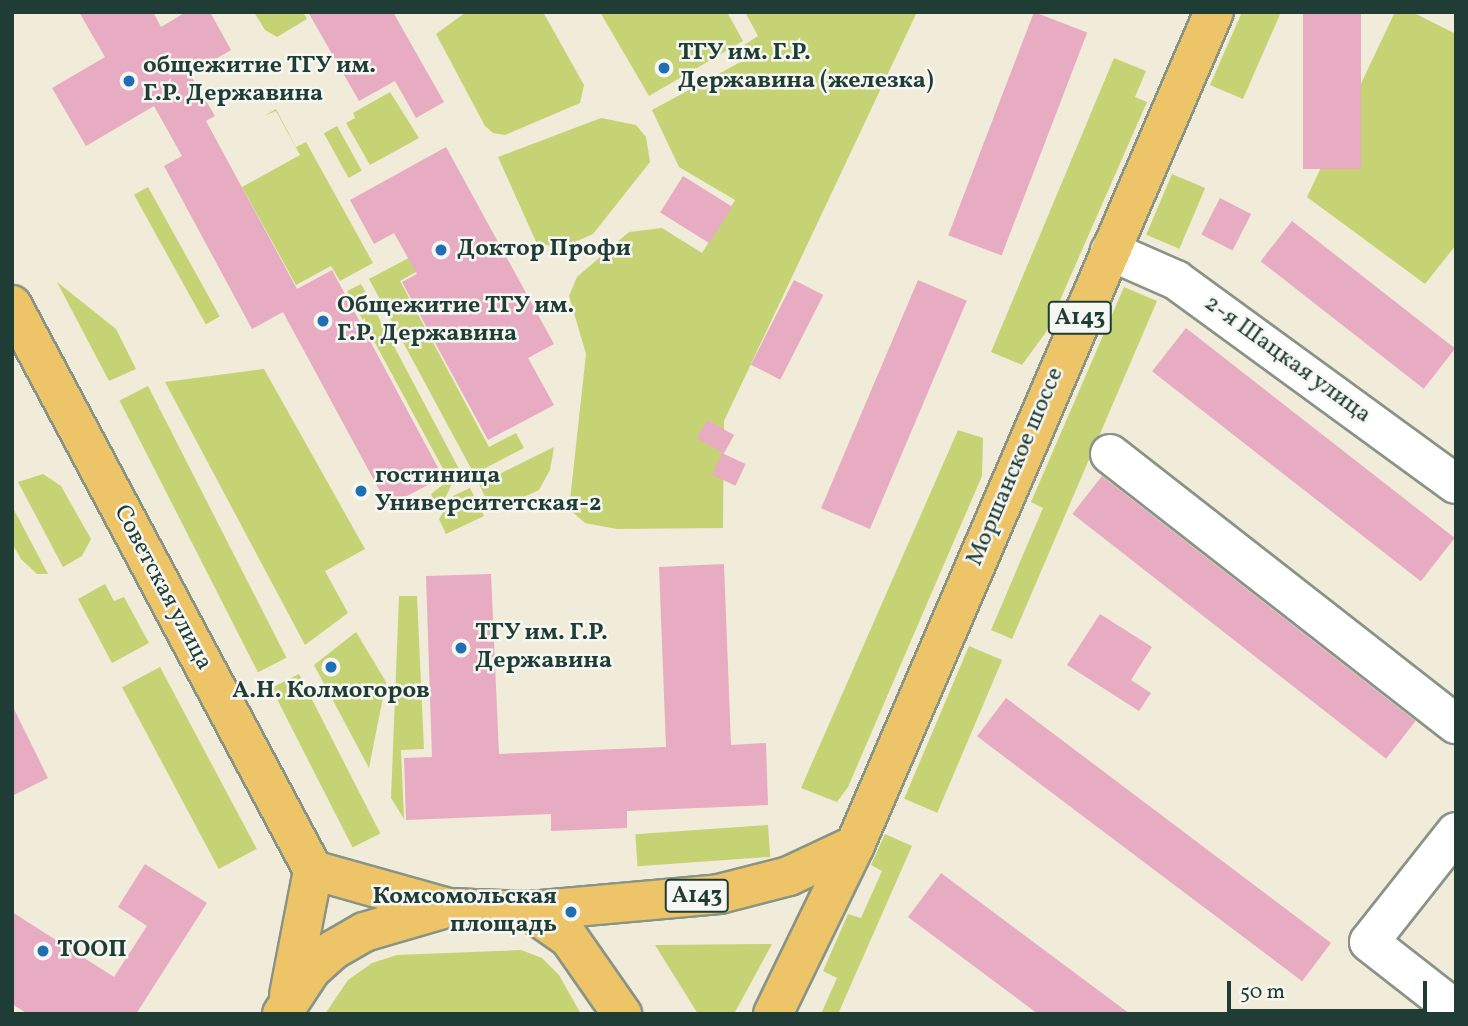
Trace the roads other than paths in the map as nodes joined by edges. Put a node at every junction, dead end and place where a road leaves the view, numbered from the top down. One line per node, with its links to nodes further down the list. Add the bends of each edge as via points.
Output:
1 (1214, 12): 2 (main road, Моршанское шоссе / А143)
2 (1110, 251): 5 (street, 2-я Шацкая улица, via 1177,280); 8 (main road, Моршанское шоссе / А143)
3 (12, 305): 9 (main road, Советская улица)
4 (1110, 454): 6 (street)
5 (1456, 484)
6 (1456, 724)
7 (1456, 832): 13 (street, via 1369,942)
8 (855, 845): 11 (main road, А143, via 789,876 719,894); 15 (main road, Моршанское шоссе)
9 (313, 870): 10 (main road); 12 (main road)
10 (448, 908): 11 (main road); 12 (main road, via 363,932 311,970)
11 (530, 911): 14 (main road, via 569,938)
12 (285, 1007)
13 (1456, 1010)
14 (622, 1014)
15 (774, 1014)

